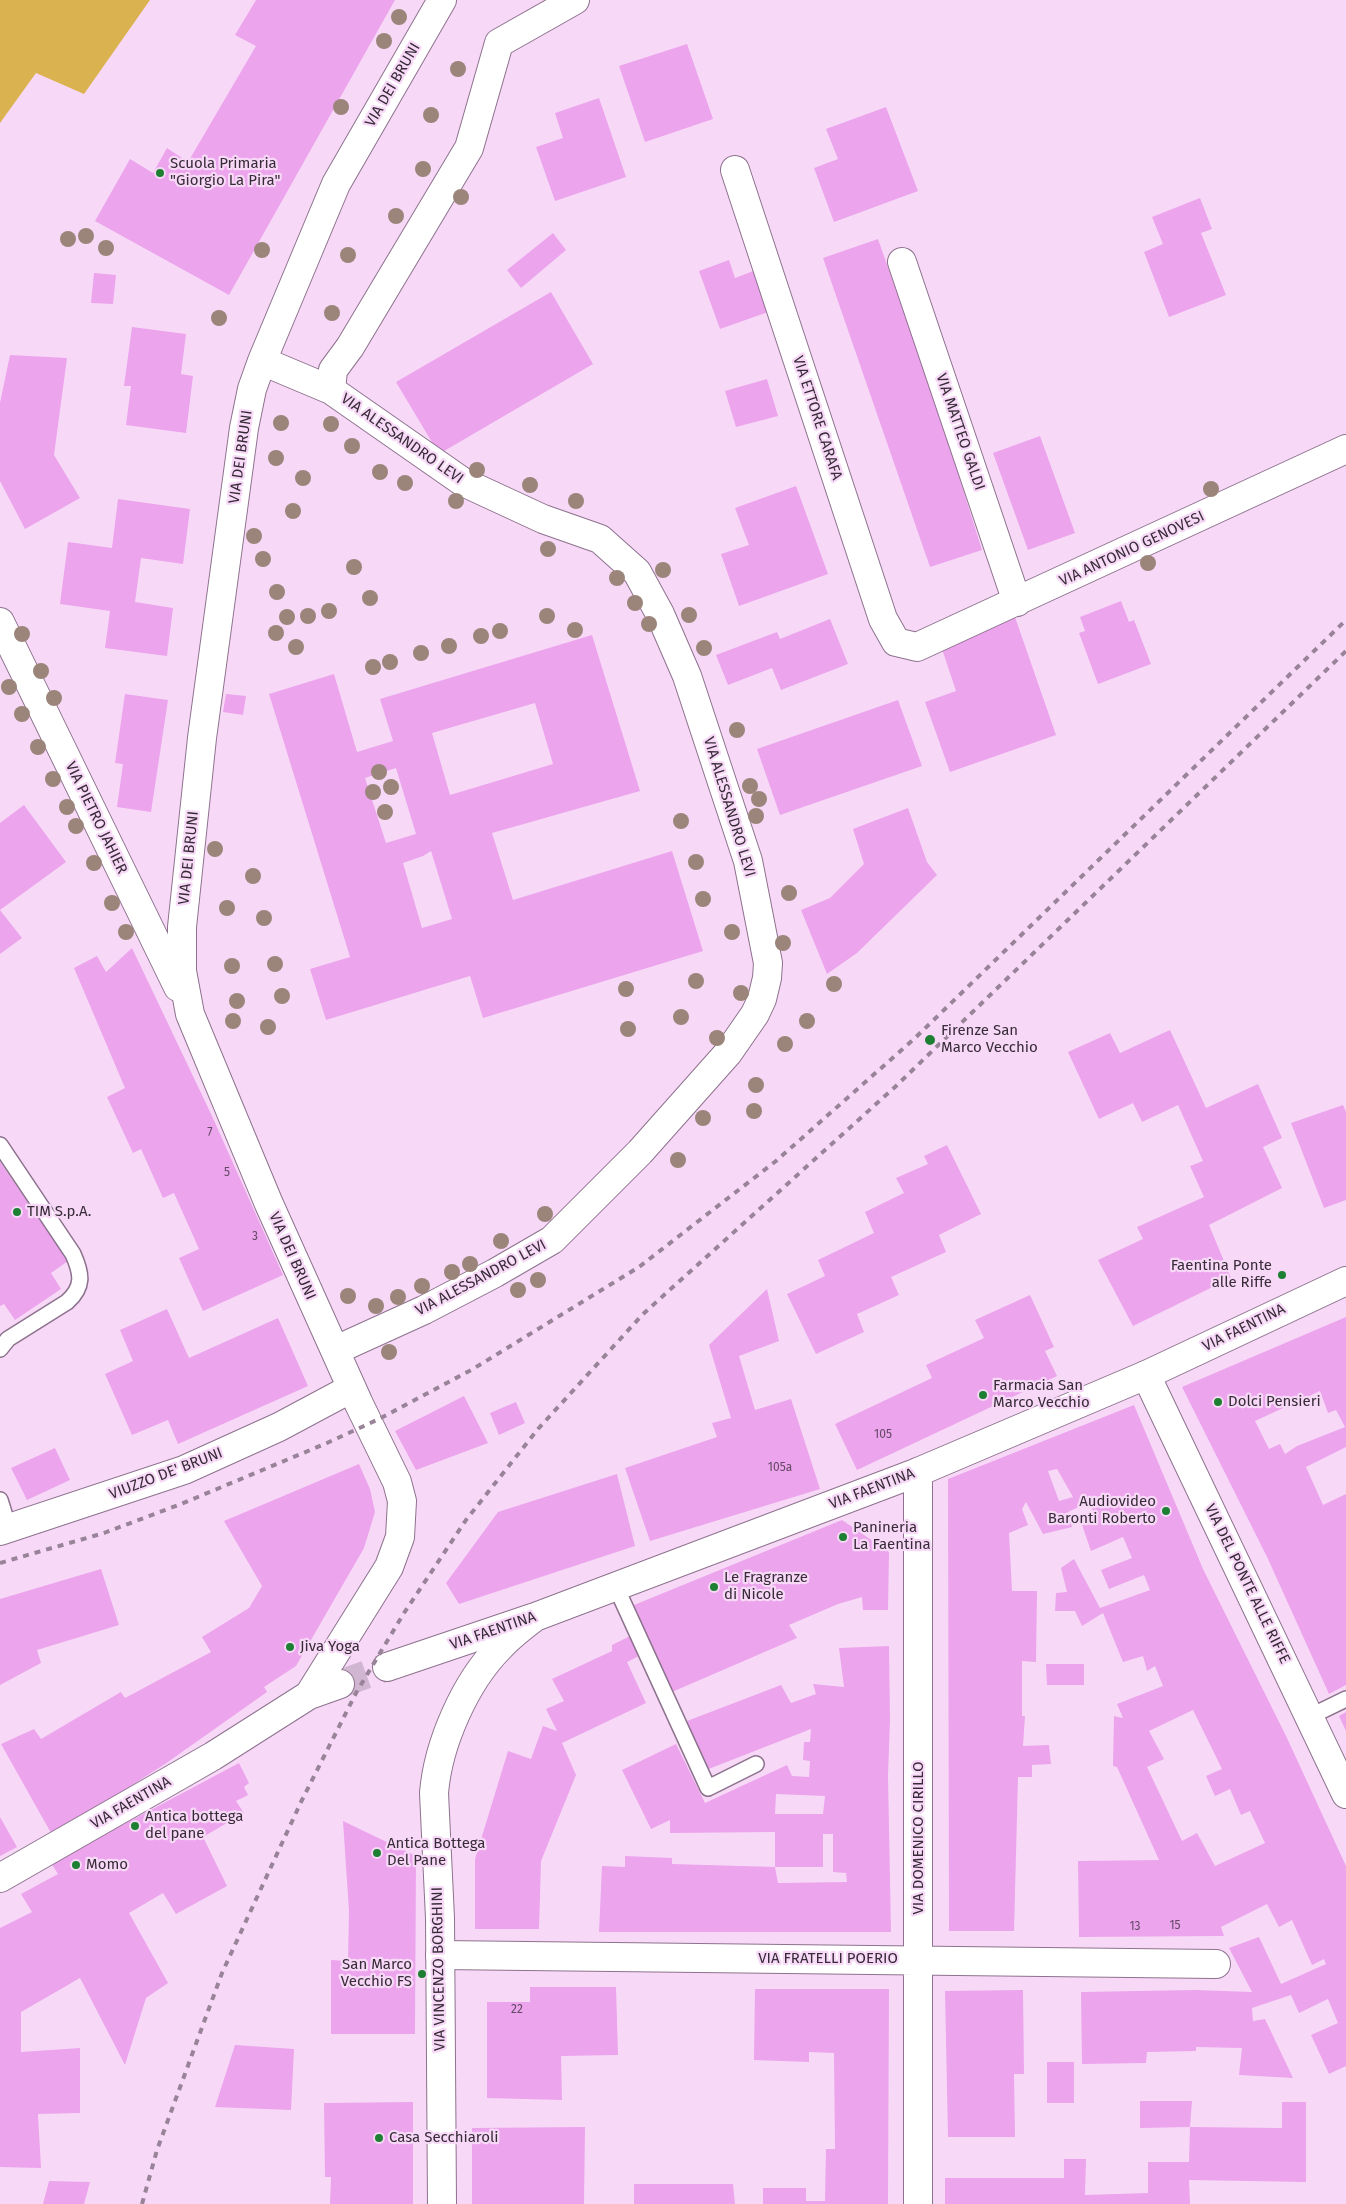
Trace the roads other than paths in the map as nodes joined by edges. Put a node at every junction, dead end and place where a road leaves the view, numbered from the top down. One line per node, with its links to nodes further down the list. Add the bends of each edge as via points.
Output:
1 (442, 0): 5 (street, VIA DEI BRUNI, via 336,184)
2 (575, 0): 6 (street, VIA ALESSANDRO LEVI, via 499,43 469,148 333,370)
3 (735, 170): 10 (street, VIA ETTORE CARAFA, via 883,619 896,642)
4 (902, 262): 8 (street, VIA MATTEO GALDI)
5 (262, 361): 6 (street, VIA ALESSANDRO LEVI); 11 (street, VIA DEI BRUNI, via 244,428 202,738 182,927 182,971)
6 (331, 390): 15 (street, VIA ALESSANDRO LEVI, via 463,482 543,520 600,539 637,572 660,614 687,676 748,861 768,963 762,999 728,1053 640,1152 552,1240 424,1310)
7 (1346, 449): 8 (street, VIA ANTONIO GENOVESI)
8 (1017, 602): 10 (street, VIA ANTONIO GENOVESI)
9 (0, 622): 11 (street, VIA PIETRO JAHIER)
10 (917, 647)
11 (190, 1014): 15 (street, VIA DEI BRUNI, via 269,1204)
12 (0, 1145): 14 (lane, via 81,1270 75,1295)
13 (1346, 1281): 16 (street, VIA FAENTINA)
14 (3, 1342)
15 (336, 1350): 17 (street, VIA DEI BRUNI)
16 (1146, 1375): 18 (street, VIA FAENTINA); 27 (street, VIA DEL PONTE ALLE RIFFE)
17 (352, 1388): 20 (street, VIUZZO DE' BRUNI, via 279,1427 184,1470); 25 (street, VIA DEI BRUNI, via 396,1482 402,1501 400,1537 390,1567)
18 (918, 1472): 21 (street, VIA FAENTINA); 32 (street, VIA DOMENICO CIRILLO)
19 (0, 1500): 20 (lane)
20 (4, 1530)
21 (616, 1587): 22 (street, VIA FAENTINA); 28 (lane, via 708,1788)
22 (535, 1617): 23 (street, VIA FAENTINA); 31 (street, VIA VINCENZO BORGHINI, via 499,1648 480,1671 441,1752 434,1793)
23 (387, 1667)
24 (340, 1684): 25 (street, VIA FAENTINA)
25 (309, 1695): 30 (street, VIA FAENTINA, via 213,1756)
26 (1346, 1699): 27 (lane)
27 (1309, 1717): 29 (street, VIA DEL PONTE ALLE RIFFE)
28 (756, 1764)
29 (1346, 1794)
30 (0, 1878)
31 (440, 1955): 32 (street, VIA FRATELLI POERIO); 34 (street, VIA VINCENZO BORGHINI)
32 (919, 1961): 33 (street, VIA FRATELLI POERIO); 35 (street, VIA DOMENICO CIRILLO)
33 (1216, 1964)
34 (442, 2204)
35 (918, 2204)

